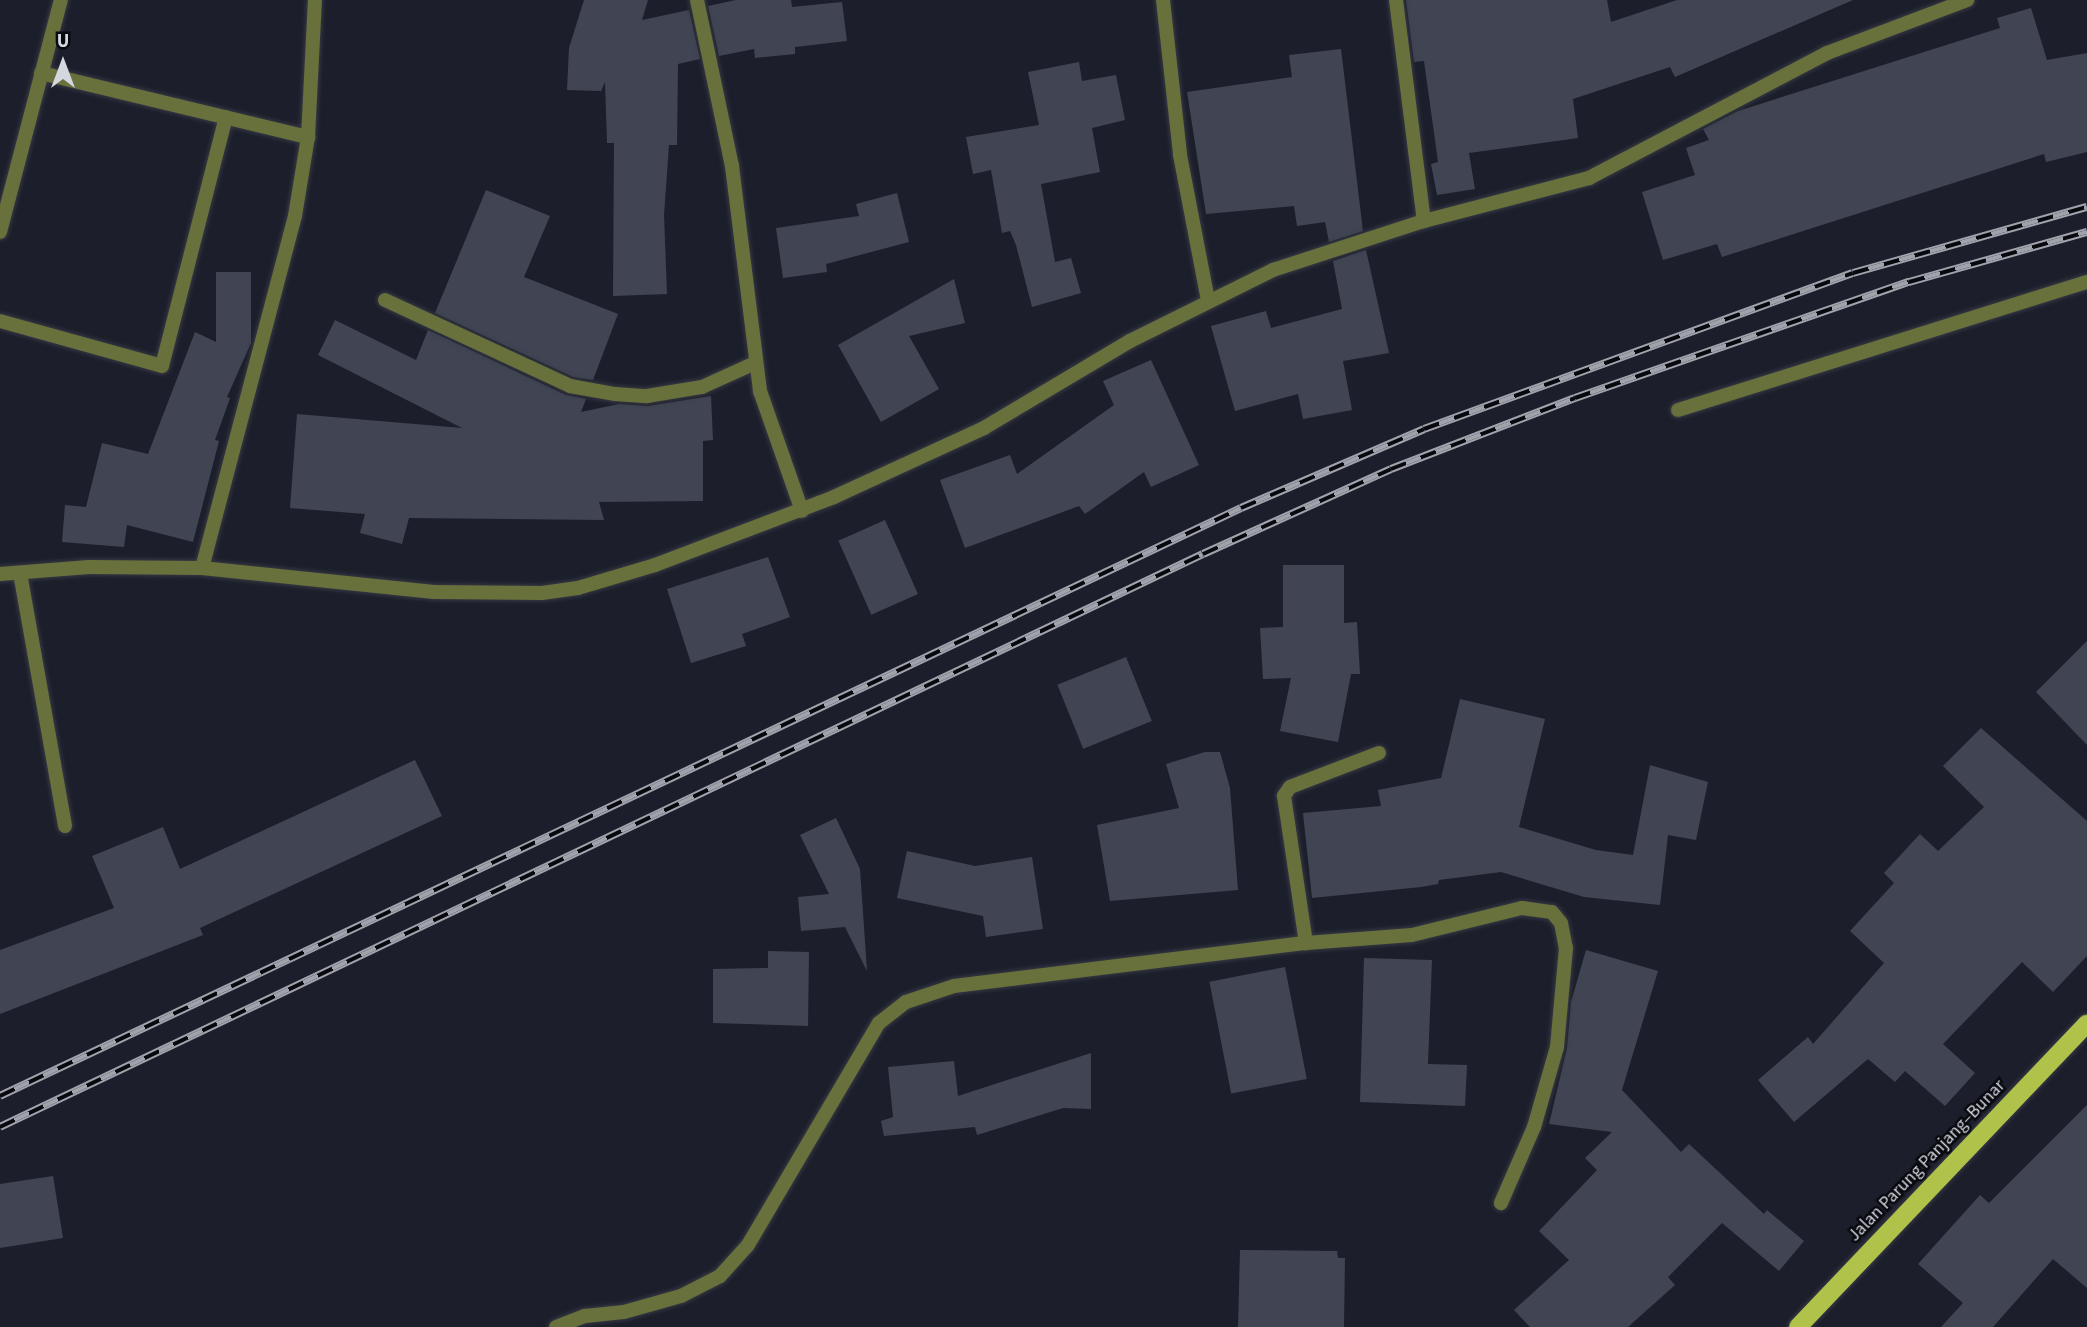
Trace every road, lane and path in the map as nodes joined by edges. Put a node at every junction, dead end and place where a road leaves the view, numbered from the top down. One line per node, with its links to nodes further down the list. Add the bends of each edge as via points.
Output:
1 (61, 0): 7 (street)
2 (315, 0): 9 (street)
3 (697, 0): 16 (street, via 732,166)
4 (1163, 0): 14 (street, via 1180,155)
5 (1396, 0): 10 (street)
6 (1967, 0): 10 (street, via 1827,53 1589,178)
7 (41, 73): 8 (street); 11 (street)
8 (226, 117): 9 (street); 15 (street, via 162,366)
9 (308, 137): 19 (street, via 295,216)
10 (1424, 221): 14 (street, via 1273,270)
11 (0, 232)
12 (2087, 282): 17 (street)
13 (385, 300): 16 (street, via 570,386 615,394 647,396 702,387)
14 (1208, 300): 18 (street, via 985,428)
15 (0, 321)
16 (755, 362): 18 (street, via 760,391)
17 (1678, 410)
18 (802, 511): 19 (street, via 655,565 578,588 542,593 434,592)
19 (202, 568): 20 (street)
20 (20, 572): 21 (street); 23 (street)
21 (0, 573)
22 (1379, 753): 24 (street, via 1290,787 1284,796)
23 (65, 826)
24 (1306, 943): 26 (street, via 1412,935 1522,908 1552,912 1561,923 1566,948 1557,1047 1534,1127); 27 (street, via 954,986 906,1002 879,1023 748,1245 720,1276 681,1296 624,1312 585,1316)
25 (2087, 1023): 28 (main road, Jalan Parung Panjang–Bunar)
26 (1501, 1203)
27 (556, 1327)
28 (1798, 1327)

